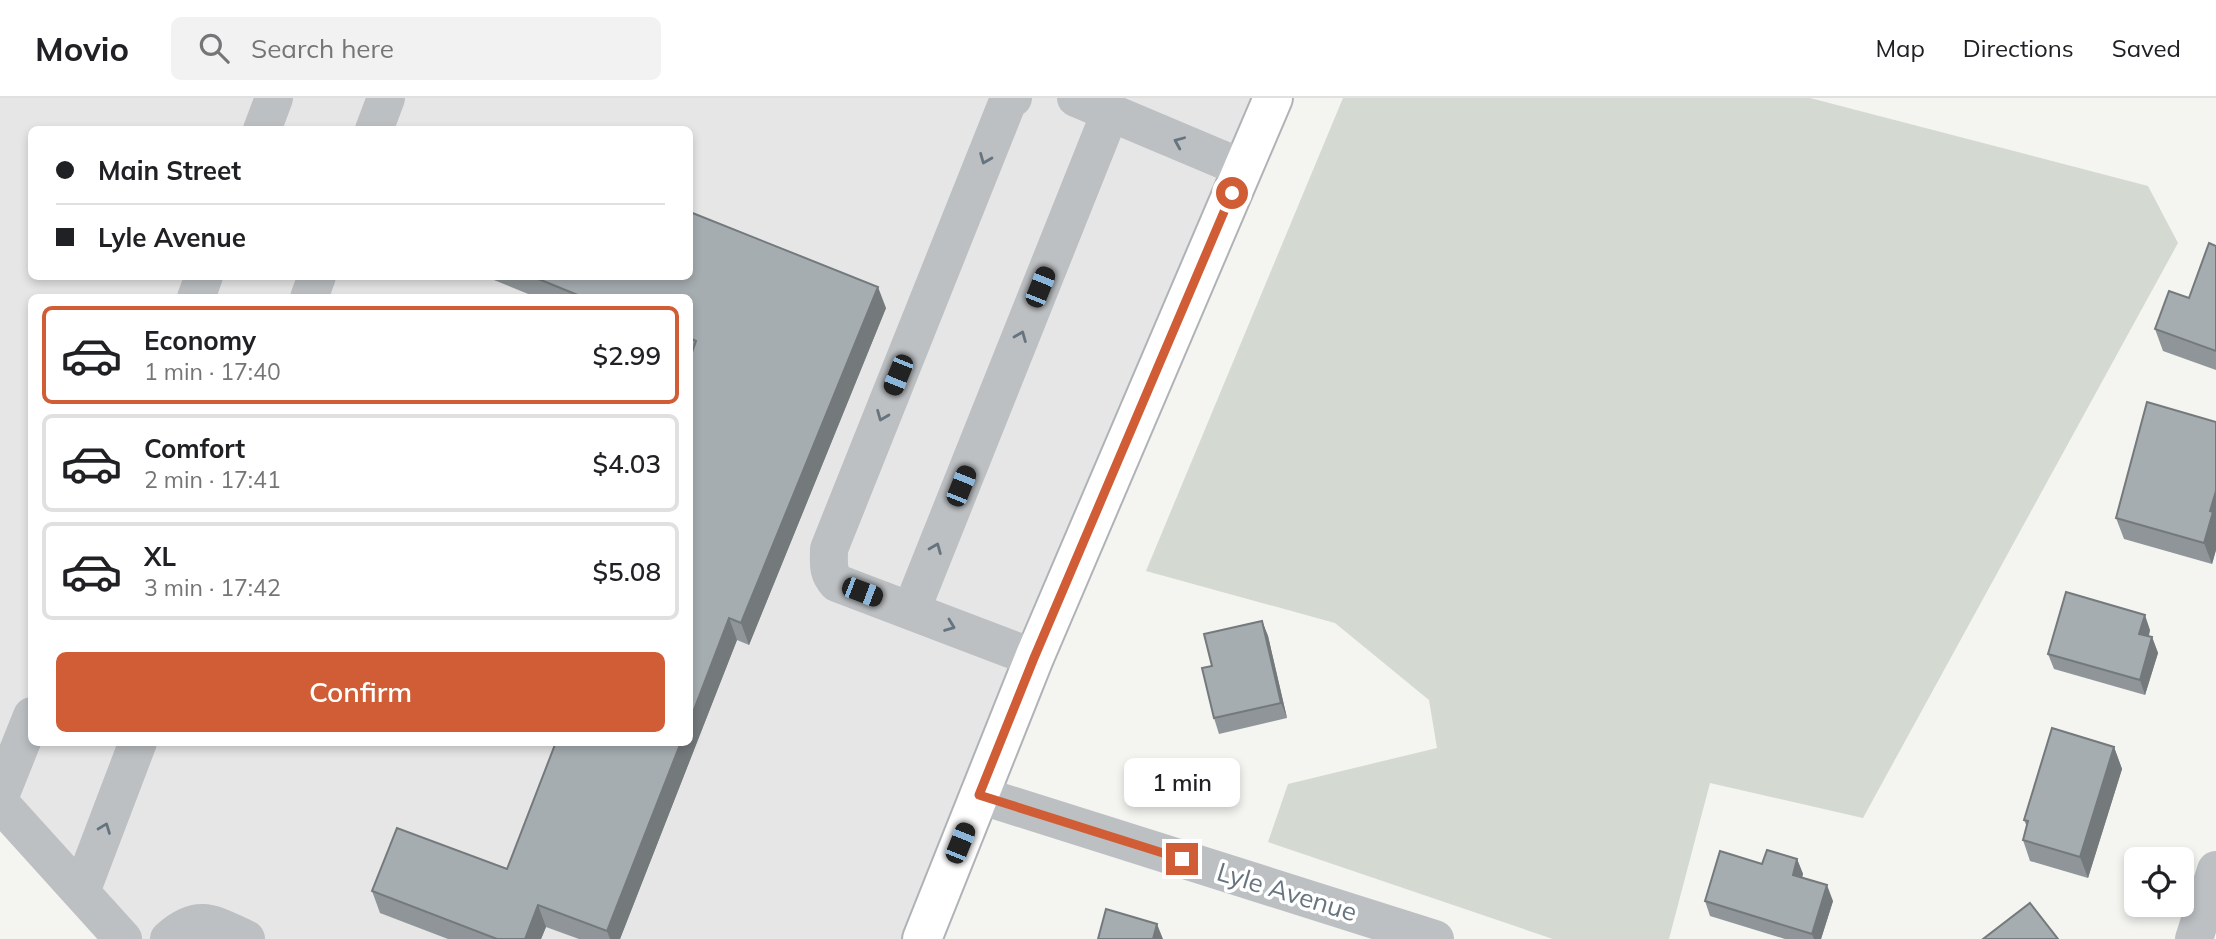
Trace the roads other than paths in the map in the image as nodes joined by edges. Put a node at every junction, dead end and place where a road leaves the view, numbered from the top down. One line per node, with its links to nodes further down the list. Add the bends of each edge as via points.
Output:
1 (275, 98): 7 (street)
2 (386, 98): 8 (street)
3 (1013, 98): 10 (street, one-way to 10, via 829,549 829,574 838,583)
4 (1076, 98): 6 (street)
5 (1273, 98): 9 (highway)
6 (1110, 113): 9 (street, one-way to 6); 10 (street, one-way to 6)
7 (264, 126)
8 (376, 126)
9 (1242, 168): 11 (highway)
10 (911, 611): 11 (street, one-way to 11)
11 (1034, 658): 14 (highway)
12 (28, 726): 15 (street)
13 (125, 746): 18 (street, one-way to 13)
14 (979, 795): 22 (highway); 23 (street, Lyle Avenue)
15 (0, 796)
16 (0, 803): 18 (street)
17 (2216, 870): 24 (street)
18 (81, 891): 19 (street)
19 (123, 939)
20 (169, 939): 21 (street, via 194,922 209,922)
21 (246, 939)
22 (922, 939)
23 (1435, 939)
24 (2194, 939)

